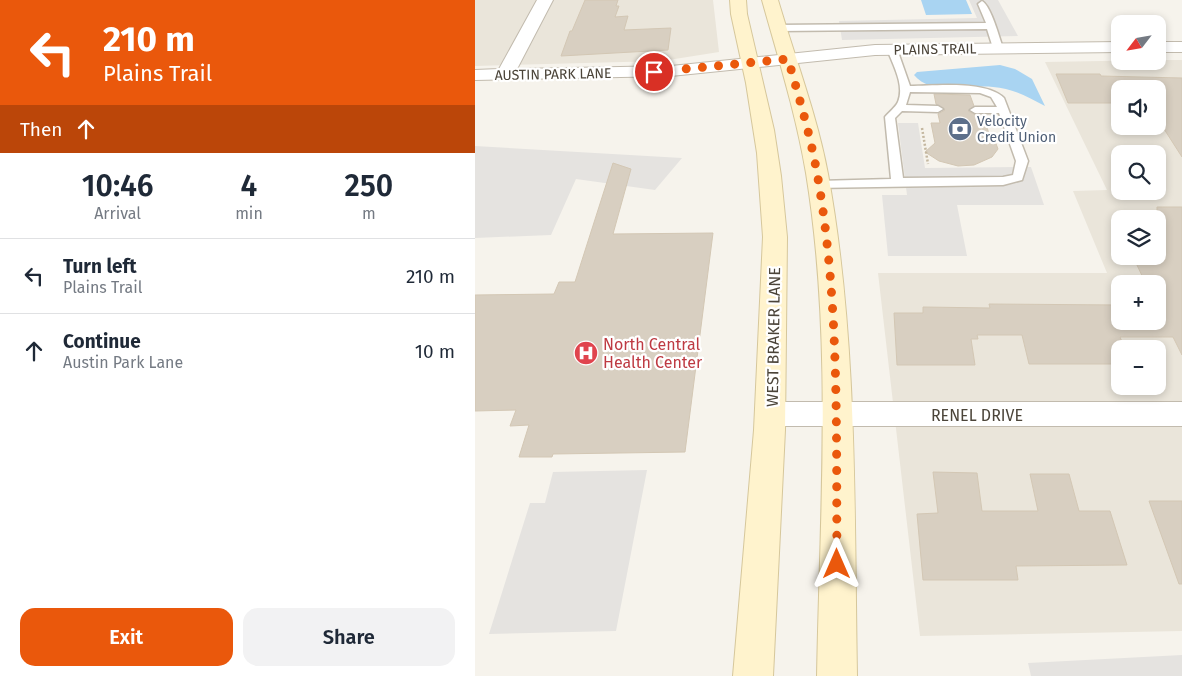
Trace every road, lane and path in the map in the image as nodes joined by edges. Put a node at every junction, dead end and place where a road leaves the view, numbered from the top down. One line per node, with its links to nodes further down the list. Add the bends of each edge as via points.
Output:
1 (545, 0): 15 (street)
2 (738, 0): 13 (main road, WEST BRAKER LANE)
3 (771, 0): 6 (main road)
4 (982, 4): 5 (lane)
5 (991, 26): 6 (lane); 10 (lane)
6 (778, 28): 12 (main road)
7 (1111, 47): 10 (street, PLAINS TRAIL)
8 (1166, 47): 9 (street)
9 (1182, 47)
10 (998, 48): 11 (street, PLAINS TRAIL)
11 (893, 49): 12 (street, PLAINS TRAIL); 16 (lane)
12 (788, 59): 13 (street, PLAINS TRAIL); 24 (main road, via 809,134)
13 (751, 63): 15 (street, AUSTIN PARK LANE, via 671,72); 25 (main road, WEST BRAKER LANE, via 773,202 775,270)
14 (475, 75): 15 (street, AUSTIN PARK LANE)
15 (505, 75)
16 (907, 89): 17 (lane); 20 (lane, via 981,90 995,95)
17 (900, 108): 18 (lane); 23 (lane, via 890,117)
18 (937, 109)
19 (975, 110): 20 (lane)
20 (1004, 110): 23 (lane, via 1022,162 1018,177 1003,181)
21 (922, 128): 22 (path)
22 (928, 164)
23 (897, 182): 24 (lane)
24 (818, 185): 27 (main road, via 833,320)
25 (771, 414): 27 (street, RENEL DRIVE); 28 (main road, WEST BRAKER LANE)
26 (1182, 414): 27 (street, RENEL DRIVE)
27 (836, 415): 29 (main road)
28 (753, 676)
29 (837, 676)

